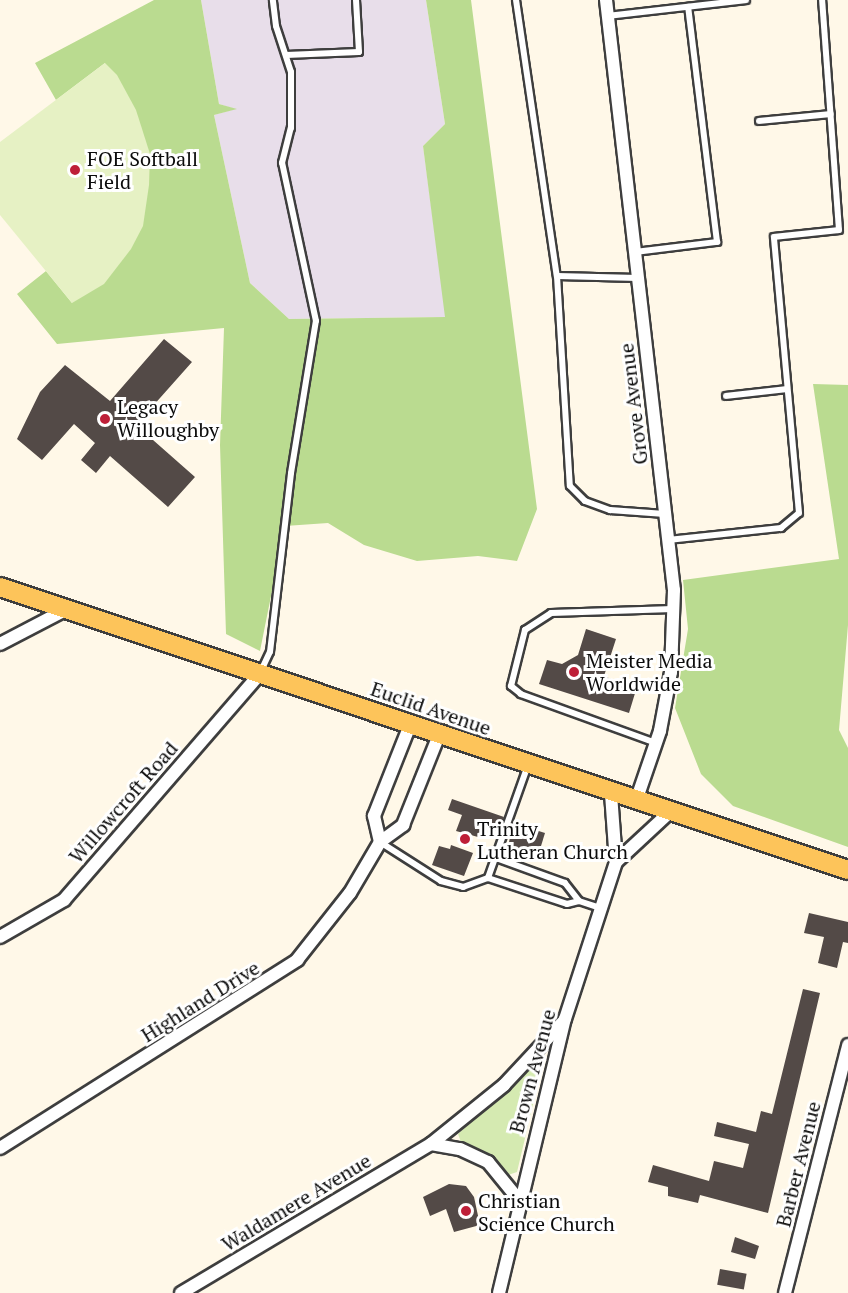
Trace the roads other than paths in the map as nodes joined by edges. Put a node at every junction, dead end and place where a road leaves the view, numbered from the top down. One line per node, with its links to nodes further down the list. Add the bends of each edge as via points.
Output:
1 (273, 0): 9 (lane)
2 (356, 0): 9 (lane, via 359,52)
3 (516, 0): 13 (lane)
4 (606, 0): 8 (street, Grove Avenue)
5 (746, 0): 7 (lane)
6 (822, 0): 10 (lane)
7 (688, 7): 8 (lane); 12 (lane, via 717,242)
8 (608, 16): 12 (street, Grove Avenue)
9 (286, 56): 23 (lane, via 291,72 291,128 282,163 316,321 291,473 270,652)
10 (831, 114): 11 (lane); 15 (lane, via 839,230 774,237)
11 (759, 121)
12 (635, 252): 14 (street, Grove Avenue)
13 (557, 276): 14 (lane); 17 (lane, via 570,486 585,501 610,510)
14 (638, 278): 17 (street, Grove Avenue)
15 (787, 389): 16 (lane); 18 (lane, via 801,503 795,519 781,528)
16 (726, 396)
17 (665, 514): 18 (street, Grove Avenue)
18 (668, 540): 20 (street, Grove Avenue)
19 (0, 587): 21 (main road, Euclid Avenue)
20 (673, 609): 26 (street, Grove Avenue, via 671,672); 26 (lane, via 551,613 525,630 511,686 521,694)
21 (63, 610): 22 (street); 23 (main road, Euclid Avenue)
22 (0, 644)
23 (260, 674): 24 (main road, Euclid Avenue); 38 (street, Willowcroft Road, via 64,900)
24 (410, 725): 25 (main road, Euclid Avenue); 31 (street, via 374,816)
25 (439, 735): 27 (main road, Euclid Avenue); 31 (street, Highland Drive, via 403,825)
26 (656, 743): 29 (street, Grove Avenue)
27 (528, 765): 28 (main road, Euclid Avenue); 32 (lane)
28 (611, 794): 29 (main road, Euclid Avenue); 33 (street, Brown Avenue)
29 (636, 801): 30 (main road, Euclid Avenue)
30 (670, 812): 33 (street, Brown Avenue); 34 (main road, Euclid Avenue)
31 (380, 842): 35 (lane, via 441,881 463,887); 42 (street, Highland Drive, via 350,893 297,960)
32 (496, 858): 35 (lane); 36 (lane, via 565,883)
33 (616, 862): 37 (street, Brown Avenue)
34 (848, 870)
35 (488, 878): 36 (lane, via 567,904)
36 (579, 900): 37 (lane)
37 (600, 908): 39 (street, Brown Avenue)
38 (0, 936)
39 (565, 1019): 41 (street, Waldamere Avenue, via 504,1085); 43 (street, Brown Avenue)
40 (848, 1045): 46 (street, Barber Avenue)
41 (431, 1144): 43 (street, via 460,1149 488,1162); 44 (street, Waldamere Avenue)
42 (0, 1148)
43 (519, 1200): 45 (street, Brown Avenue)
44 (181, 1293)
45 (499, 1293)
46 (785, 1293)

